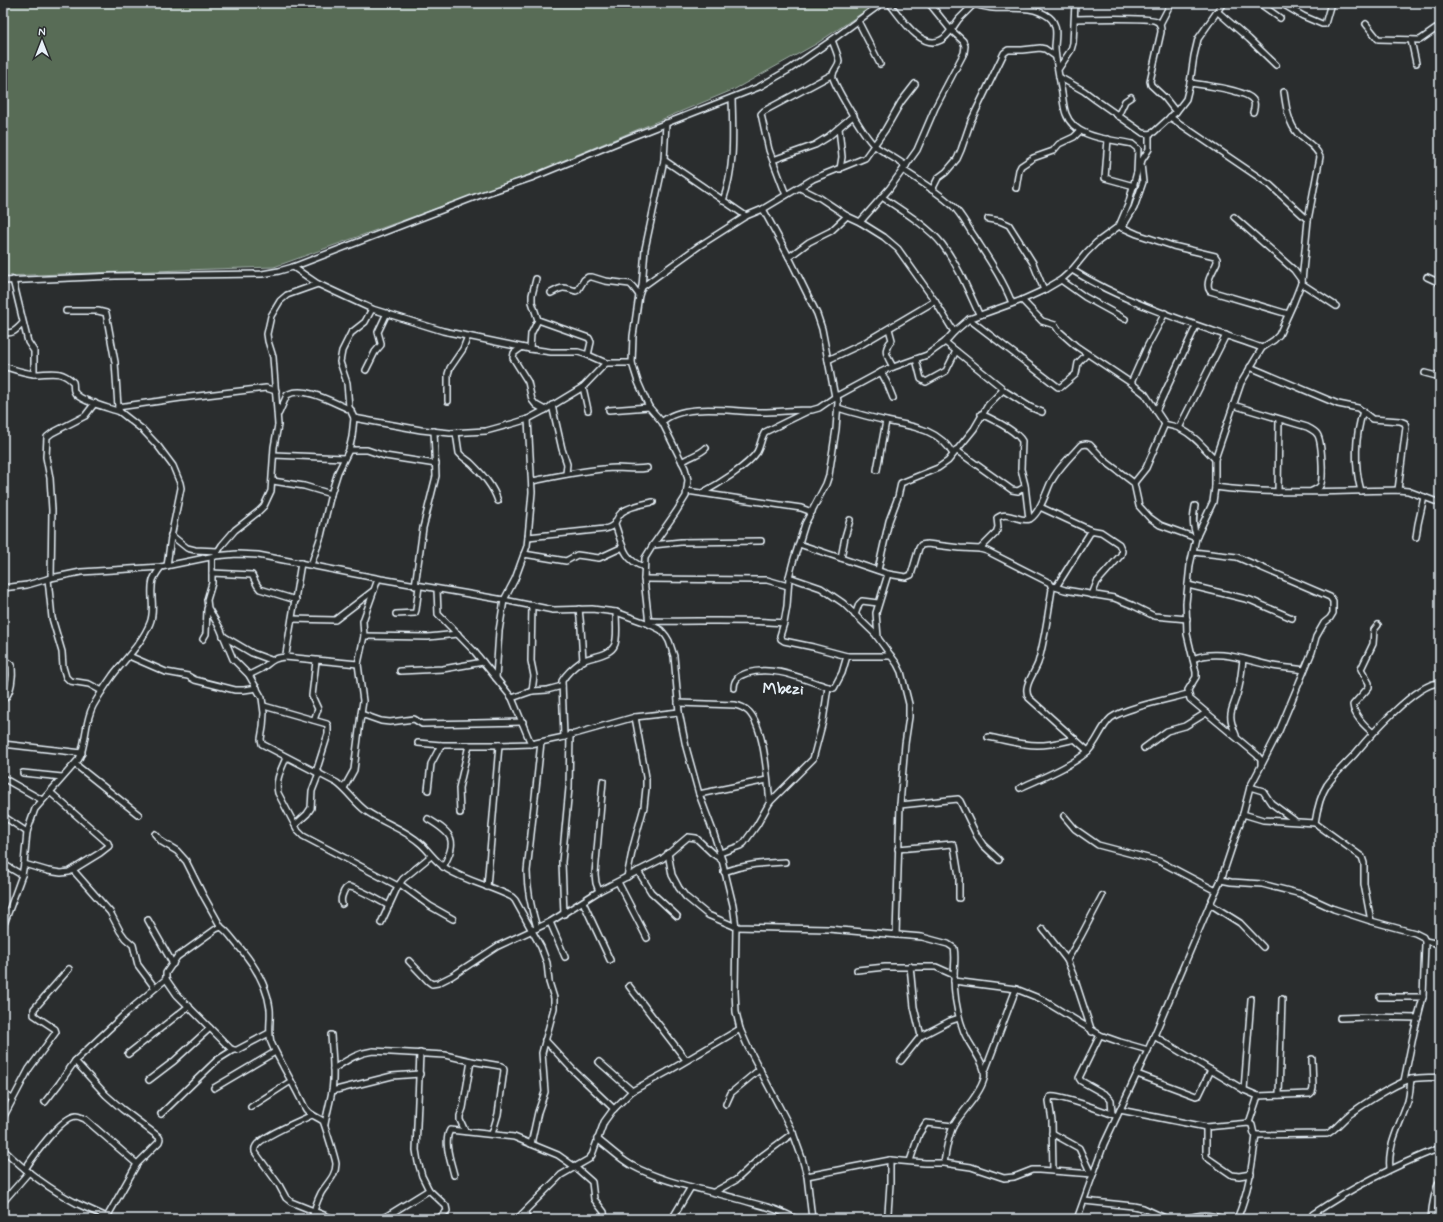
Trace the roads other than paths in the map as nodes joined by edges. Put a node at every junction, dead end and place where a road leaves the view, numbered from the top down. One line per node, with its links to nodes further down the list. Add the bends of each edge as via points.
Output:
1 (882, 3): 15 (street)
2 (889, 3): 19 (street, via 922,40 934,43 941,40)
3 (929, 3): 19 (street)
4 (974, 3): 11 (street, via 998,7); 19 (street)
5 (1075, 3): 14 (street)
6 (1171, 3): 16 (street)
7 (1223, 3): 12 (street)
8 (1259, 3): 13 (street)
9 (1281, 3): 10 (street, via 1320,24 1325,24)
10 (1331, 3)
11 (1028, 5): 22 (street, via 1050,18 1055,24)
12 (1218, 12): 25 (street); 29 (street, via 1198,39)
13 (1280, 18)
14 (1075, 19): 16 (street, via 1146,19 1156,20); 26 (street, via 1071,50)
15 (858, 21): 20 (street); 24 (street)
16 (1160, 24): 34 (street, via 1161,32 1150,81 1151,86)
17 (1366, 24): 21 (street, via 1378,38)
18 (1440, 26): 21 (street, via 1420,40)
19 (950, 29): 47 (street, via 963,41 964,53 935,108 917,150)
20 (832, 40): 27 (street, via 839,61); 33 (street, via 759,87)
21 (1411, 40): 23 (street)
22 (1055, 56): 26 (street); 52 (street, via 1040,48 1008,50 1004,53 971,121 957,159 938,178)
23 (1416, 63)
24 (880, 64)
25 (1276, 65)
26 (1059, 68): 28 (street)
27 (833, 74): 36 (street, via 843,98); 46 (street, via 761,114 764,134)
28 (1059, 77): 37 (street, via 1084,90); 41 (street, via 1069,121)
29 (1190, 83): 34 (street, via 1186,99); 35 (street, via 1248,96 1255,103)
30 (915, 84): 44 (street)
31 (1284, 92): 61 (street, via 1294,130 1317,150 1320,157)
32 (1131, 97): 37 (street, via 1125,101)
33 (732, 98): 39 (street); 55 (street, via 732,164)
34 (1176, 112): 38 (street)
35 (1253, 112)
36 (854, 115): 40 (street); 44 (street)
37 (1118, 116): 42 (street, via 1143,133)
38 (1170, 117): 42 (street); 61 (street, via 1270,185)
39 (666, 123): 45 (street); 65 (street, via 531,178)
40 (839, 128): 46 (street, via 815,144); 48 (street, via 842,157)
41 (1080, 131): 43 (street); 51 (street, via 1059,144 1053,151 1033,158 1021,166)
42 (1149, 134): 63 (street, via 1149,149 1141,164 1143,182 1134,208)
43 (1108, 139): 49 (street, via 1105,178); 49 (street, via 1132,144 1138,149)
44 (874, 146): 47 (street); 48 (street, via 865,158)
45 (664, 160): 55 (street); 75 (street, via 645,249)
46 (773, 160): 53 (street)
47 (904, 168): 52 (street); 54 (street)
48 (840, 169): 50 (street, via 813,179)
49 (1134, 186): 63 (street)
50 (800, 188): 53 (street); 58 (street)
51 (1016, 188)
52 (932, 190): 81 (street, via 953,206 963,218 1006,286)
53 (786, 195): 56 (street)
54 (882, 197): 62 (street); 87 (street, via 941,243)
55 (723, 201): 57 (street)
56 (763, 209): 57 (street); 64 (street)
57 (746, 216): 75 (street)
58 (847, 216): 62 (street); 64 (street, via 831,231 809,242)
59 (1234, 217): 72 (street, via 1294,270)
60 (988, 219): 76 (street, via 1000,221 1008,226 1033,263)
61 (1308, 220): 72 (street)
62 (860, 222): 80 (street, via 898,249)
63 (1120, 227): 66 (street, via 1086,253); 88 (street, via 1173,246 1215,256 1217,262 1207,288 1210,291)
64 (789, 257): 107 (street, via 817,314)
65 (292, 267): 69 (street, via 262,274); 74 (street)
66 (1072, 270): 70 (street); 86 (street, via 1111,291)
67 (1427, 277): 73 (street)
68 (536, 279): 91 (street, via 532,302)
69 (13, 280): 71 (street); 92 (street)
70 (1061, 280): 76 (street); 90 (street, via 1085,297)
71 (3, 281)
72 (1302, 282): 82 (street); 88 (street)
73 (1440, 282)
74 (318, 284): 83 (street); 121 (street, via 287,295 271,316 267,334 273,357)
75 (642, 287): 78 (street)
76 (1044, 290): 79 (street)
77 (551, 293): 78 (street, via 566,287 576,291 584,280 592,276 606,281 630,284)
78 (639, 295): 109 (street)
79 (1022, 300): 81 (street); 104 (street, via 1042,321 1055,325)
80 (935, 301): 94 (street); 96 (street)
81 (1012, 303): 87 (street)
82 (1336, 306)
83 (372, 309): 85 (street); 131 (street, via 365,322 351,333 340,358 347,384 348,406)
84 (66, 311): 130 (street, via 106,313 115,362)
85 (387, 313): 98 (street, via 443,331); 113 (street, via 378,332 381,345)
86 (1165, 313): 93 (street); 118 (street)
87 (979, 314): 89 (street)
88 (1288, 314): 101 (street, via 1278,335)
89 (969, 319): 96 (street); 104 (street, via 1058,387 1076,374 1078,364)
90 (1125, 319)
91 (538, 320): 102 (street, via 531,334); 105 (street, via 589,338 591,342)
92 (23, 323): 95 (street, via 11,333); 116 (street, via 28,342 34,351)
93 (1196, 326): 97 (street); 138 (street)
94 (889, 329): 107 (street); 112 (street, via 892,340 886,350)
95 (3, 331)
96 (954, 332): 99 (street)
97 (1226, 335): 101 (street); 147 (street)
98 (468, 336): 100 (street); 124 (street, via 464,349 448,374)
99 (944, 342): 103 (street); 106 (street)
100 (521, 348): 102 (street); 132 (street, via 514,353 513,358 528,382 532,400)
101 (1262, 348): 111 (street)
102 (530, 349): 105 (street)
103 (956, 351): 106 (street, via 946,371 926,382 921,379); 120 (street)
104 (1087, 354): 118 (street)
105 (588, 355): 108 (street)
106 (916, 359): 112 (street)
107 (828, 360): 122 (street)
108 (606, 362): 109 (street); 119 (street)
109 (632, 363): 128 (street)
110 (3, 366): 116 (street)
111 (1250, 366): 127 (street); 136 (street, via 1338,404)
112 (893, 367): 114 (street)
113 (366, 370)
114 (881, 372): 122 (street); 123 (street)
115 (1425, 373): 117 (street)
116 (34, 374): 125 (street, via 55,372 64,375 73,382 76,395)
117 (1440, 377)
118 (1132, 383): 138 (street, via 1145,394)
119 (582, 387): 126 (street); 133 (street)
120 (1003, 390): 137 (street); 140 (street)
121 (276, 391): 130 (street, via 266,388 181,398); 139 (street)
122 (836, 396): 129 (street); 135 (street)
123 (893, 398)
124 (448, 401)
125 (94, 403): 130 (street); 206 (street, via 85,416 47,437 46,457 52,510)
126 (552, 405): 132 (street); 160 (street, via 567,464)
127 (1233, 405): 143 (street); 155 (street)
128 (649, 407): 134 (street); 145 (street)
129 (838, 408): 144 (street); 179 (street, via 828,479)
130 (118, 410): 184 (street, via 158,446 179,478 181,488)
131 (351, 410): 139 (street, via 321,396 302,392 287,395); 141 (street)
132 (544, 410): 142 (street)
133 (588, 410)
134 (609, 410)
135 (812, 410): 145 (street, via 702,410 673,414); 171 (street, via 765,432 756,452 749,460)
136 (1363, 411): 166 (street, via 1372,420 1400,421 1406,425); 168 (street, via 1356,438 1358,481)
137 (1042, 412)
138 (1156, 412): 146 (street)
139 (278, 414): 153 (street)
140 (981, 414): 152 (street, via 974,429); 164 (street, via 1022,441 1021,470)
141 (354, 418): 148 (street); 151 (street)
142 (528, 419): 149 (street, via 486,431); 162 (street)
143 (1279, 420): 169 (street); 170 (street, via 1307,427 1319,437 1322,454 1321,484)
144 (886, 421): 152 (street, via 927,431); 159 (street)
145 (662, 422): 156 (street)
146 (1165, 424): 147 (street); 163 (street, via 1146,468)
147 (1179, 428): 155 (street, via 1198,441)
148 (434, 431): 149 (street); 157 (street)
149 (456, 433): 174 (street, via 459,453 485,478)
150 (706, 448): 156 (street)
151 (349, 450): 154 (street); 157 (street, via 367,450 385,456)
152 (955, 452): 164 (street, via 1012,490 1018,491); 202 (street, via 938,468 901,483)
153 (274, 455): 154 (street); 161 (street)
154 (344, 458): 172 (street)
155 (1215, 459): 165 (street)
156 (682, 462): 167 (street, via 687,474)
157 (436, 464): 210 (street, via 436,476 423,528)
158 (647, 468): 160 (street, via 616,468)
159 (877, 470)
160 (566, 474): 162 (street)
161 (273, 481): 172 (street); 195 (street, via 269,499 264,506 234,530)
162 (532, 481): 185 (street)
163 (1134, 483): 178 (street, via 1090,445 1081,445 1055,475); 186 (street, via 1139,506 1149,517 1160,525)
164 (1025, 487): 180 (street)
165 (1215, 487): 169 (street); 186 (street, via 1213,502)
166 (1398, 490): 168 (street); 173 (street)
167 (687, 491): 171 (street); 190 (street)
168 (1361, 491): 170 (street)
169 (1278, 492): 170 (street)
170 (1311, 492)
171 (702, 493): 179 (street, via 801,508)
172 (331, 494): 198 (street)
173 (1424, 497): 176 (street); 187 (street)
174 (498, 501)
175 (653, 502): 182 (street, via 625,510)
176 (1440, 503)
177 (1196, 506): 186 (street, via 1193,522)
178 (1040, 507): 180 (street); 183 (street)
179 (812, 512): 189 (street)
180 (1030, 519): 192 (street, via 999,516 996,533)
181 (850, 520): 196 (street)
182 (615, 524): 185 (street, via 605,529); 191 (street)
183 (1090, 530): 212 (street); 216 (street, via 1102,532 1119,544 1122,551 1097,582)
184 (171, 535): 195 (street, via 187,548); 199 (street)
185 (528, 537): 194 (street)
186 (1197, 537): 193 (street)
187 (1416, 537)
188 (761, 541): 190 (street)
189 (799, 544): 196 (street); 205 (street)
190 (653, 545): 201 (street, via 645,558)
191 (623, 548): 194 (street, via 599,558 577,555 566,561); 201 (street, via 630,560)
192 (980, 549): 204 (street, via 921,545 911,575 906,577); 212 (street)
193 (1193, 552): 209 (street); 249 (street, via 1237,557 1333,600 1333,613 1316,637)
194 (524, 554): 218 (street)
195 (215, 555): 197 (street, via 258,555); 199 (street); 203 (street)
196 (841, 558): 202 (street)
197 (301, 563): 198 (street); 217 (street)
198 (311, 565): 207 (street)
199 (167, 566): 200 (street)
200 (161, 567): 206 (street, via 81,572); 237 (street, via 153,582 151,620 147,631)
201 (644, 567): 208 (street)
202 (878, 570): 204 (street)
203 (212, 573): 217 (street, via 252,575 260,589); 221 (street)
204 (888, 574): 219 (street)
205 (789, 577): 211 (street); 225 (street, via 821,588)
206 (50, 579): 213 (street); 258 (street, via 52,618 66,677 70,681 89,684)
207 (378, 579): 210 (street); 215 (street)
208 (644, 579): 211 (street, via 767,580); 229 (street)
209 (1188, 585): 226 (street, via 1250,600); 228 (street)
210 (417, 586): 214 (street); 224 (street, via 415,613)
211 (788, 586): 230 (street)
212 (1054, 586): 216 (street); 276 (street, via 1039,658 1027,694)
213 (3, 588)
214 (437, 589): 218 (street); 232 (street, via 438,614)
215 (373, 590): 227 (street, via 335,620); 234 (street, via 363,621)
216 (1092, 595): 228 (street, via 1114,598 1154,616)
217 (296, 600): 227 (street)
218 (504, 600): 220 (street); 252 (street)
219 (878, 603): 225 (street, via 862,601); 235 (street)
220 (532, 605): 222 (street, via 558,610); 259 (street)
221 (208, 608): 233 (street); 236 (street)
222 (579, 609): 223 (street); 246 (street)
223 (616, 612): 229 (street); 246 (street, via 615,644 612,649)
224 (396, 614)
225 (855, 614): 235 (street)
226 (1292, 618)
227 (292, 619): 240 (street)
228 (1187, 619): 241 (street)
229 (649, 623): 230 (street, via 744,620); 263 (street, via 661,630 669,641 674,656)
230 (784, 623): 238 (street, via 780,636 784,641)
231 (1378, 625): 271 (street, via 1374,630 1373,644 1361,669 1369,687 1353,705 1365,726)
232 (458, 634): 234 (street, via 428,637); 247 (street)
233 (223, 636): 244 (street, via 252,654); 251 (street, via 233,658)
234 (364, 636): 248 (street)
235 (878, 637): 239 (street)
236 (204, 639)
237 (129, 656): 256 (street, via 166,672 235,690); 258 (street)
238 (847, 656): 239 (street); 255 (street, via 835,687)
239 (891, 656): 304 (street, via 901,672 909,704)
240 (284, 657): 244 (street); 245 (street)
241 (1193, 658): 242 (street, via 1211,654); 260 (street, via 1196,677)
242 (1243, 659): 249 (street); 275 (street, via 1239,687 1230,711 1231,724)
243 (3, 660): 262 (street, via 12,665 13,670 11,688)
244 (271, 660): 251 (street)
245 (316, 661): 248 (street); 269 (street, via 312,696 318,710)
246 (583, 661): 254 (street, via 564,678)
247 (483, 662): 250 (street, via 443,669); 252 (street)
248 (358, 664): 266 (street, via 363,695)
249 (1304, 670): 289 (street, via 1279,731)
250 (400, 671)
251 (249, 675): 256 (street)
252 (496, 678): 261 (street)
253 (1440, 683): 271 (street, via 1432,684 1406,701)
254 (562, 686): 259 (street); 273 (street)
255 (828, 687): 257 (street, via 789,674 767,670 740,676); 303 (street, via 813,759)
256 (257, 688): 264 (street)
257 (734, 688)
258 (102, 691): 286 (street, via 90,713)
259 (532, 691): 261 (street)
260 (1188, 694): 267 (street); 285 (street, via 1112,718)
261 (512, 698): 270 (street)
262 (3, 700)
263 (678, 703): 265 (street); 294 (street, via 735,705 749,712 763,749)
264 (264, 706): 269 (street); 287 (street, via 260,742)
265 (679, 712): 268 (street); 301 (street)
266 (360, 714): 270 (street, via 380,721 414,719 422,724); 297 (street, via 354,770)
267 (1206, 714): 275 (street); 284 (street, via 1185,726 1167,730)
268 (635, 717): 272 (street); 330 (street, via 646,788 644,807)
269 (314, 720): 291 (street, via 327,724 329,728)
270 (523, 722): 280 (street)
271 (1373, 733): 312 (street, via 1327,785)
272 (570, 734): 273 (street); 343 (street, via 569,788 562,862)
273 (564, 736): 277 (street)
274 (988, 736): 276 (street, via 1037,745)
275 (1237, 737): 289 (street, via 1257,755 1261,760)
276 (1075, 739): 285 (street)
277 (541, 742): 280 (street); 353 (street, via 527,871 529,901)
278 (418, 743): 281 (street)
279 (3, 744): 286 (street)
280 (531, 744): 283 (street)
281 (440, 745): 282 (street); 299 (street, via 431,764)
282 (469, 745): 283 (street); 305 (street, via 459,788)
283 (499, 745): 334 (street)
284 (1144, 748)
285 (1088, 751): 298 (street)
286 (82, 754): 288 (street)
287 (286, 758): 291 (street); 313 (street, via 276,786)
288 (76, 765): 293 (street); 307 (street)
289 (1261, 766): 296 (street)
290 (23, 773): 293 (street)
291 (318, 773): 297 (street); 313 (street, via 312,791 311,808)
292 (3, 778): 302 (street)
293 (62, 778): 300 (street)
294 (767, 780): 301 (street); 303 (street)
295 (603, 781): 335 (street, via 596,874)
296 (1250, 787): 306 (street); 311 (street, via 1263,791 1271,803)
297 (344, 788): 319 (street, via 366,811 408,834)
298 (1020, 788)
299 (428, 790)
300 (50, 792): 302 (street); 326 (street, via 108,844 100,853)
301 (699, 794): 317 (street)
302 (42, 800): 314 (street, via 35,809)
303 (770, 802): 317 (street, via 744,843)
304 (900, 805): 316 (street); 321 (street, via 958,799 977,836)
305 (460, 813)
306 (1243, 814): 311 (street, via 1263,820); 331 (street)
307 (139, 815)
308 (3, 816): 314 (street)
309 (1064, 816): 336 (street, via 1075,829 1098,845 1159,861)
310 (428, 818): 325 (street, via 446,830 451,837 450,854)
311 (1295, 821): 312 (street)
312 (1315, 823): 347 (street, via 1362,858)
313 (295, 825): 333 (street, via 303,836)
314 (28, 832): 324 (street)
315 (155, 834): 351 (street, via 186,861)
316 (898, 849): 338 (street, via 952,844 959,876); 356 (street)
317 (720, 852): 320 (street)
318 (668, 853): 320 (street, via 682,840 692,836); 327 (street, via 662,859); 352 (street, via 672,875 686,897 708,915)
319 (431, 856): 325 (street); 333 (street, via 407,874)
320 (722, 860): 328 (street)
321 (999, 860)
322 (785, 862): 328 (street, via 752,864)
323 (3, 864): 329 (street)
324 (24, 864): 326 (street, via 61,873); 329 (street)
325 (443, 867): 334 (street)
326 (73, 870): 373 (street, via 110,912 120,931 133,945 138,964)
327 (638, 871): 330 (street); 344 (street, via 651,892)
328 (724, 872): 352 (street)
329 (22, 876): 350 (street)
330 (627, 877): 332 (street)
331 (1221, 880): 336 (street); 347 (street, via 1262,884 1301,894 1334,909)
332 (618, 882): 335 (street); 357 (street)
333 (399, 885): 342 (street); 345 (street)
334 (487, 887): 355 (street, via 515,900)
335 (599, 891): 339 (street)
336 (1216, 892): 341 (street)
337 (1102, 896): 363 (street)
338 (959, 898)
339 (583, 902): 343 (street); 362 (street)
340 (342, 904): 342 (street, via 341,897 345,889 351,887)
341 (1210, 904): 360 (street, via 1240,923); 390 (street)
342 (389, 906): 349 (street)
343 (564, 914): 348 (street)
344 (677, 916)
345 (453, 919)
346 (148, 920): 365 (street)
347 (1371, 921): 358 (street, via 1416,933)
348 (550, 922): 353 (street); 361 (street)
349 (381, 923)
350 (3, 927)
351 (221, 927): 365 (street, via 177,957); 386 (street, via 239,946 260,977 270,1007)
352 (736, 927): 356 (street, via 828,929); 384 (street, via 735,991)
353 (537, 928): 355 (street)
354 (1043, 929): 363 (street)
355 (531, 930): 364 (street, via 498,946 438,983 432,984 428,981); 391 (street, via 547,963 554,998 554,1008)
356 (896, 935): 369 (street, via 922,937 954,948)
357 (647, 938)
358 (1425, 940): 359 (street); 376 (street)
359 (1440, 944)
360 (1263, 947)
361 (565, 957)
362 (610, 960)
363 (1067, 960): 385 (street)
364 (409, 961)
365 (172, 964): 370 (street, via 166,973)
366 (910, 966): 368 (street); 369 (street, via 936,967); 389 (street, via 914,1007)
367 (69, 968): 423 (street, via 34,1009 34,1015 56,1032 29,1069)
368 (857, 970)
369 (954, 975): 371 (street)
370 (166, 979): 373 (street); 379 (street, via 177,995)
371 (954, 981): 374 (street); 380 (street)
372 (629, 986): 398 (street)
373 (155, 988): 399 (street)
374 (1016, 989): 385 (street, via 1041,999); 406 (street)
375 (1380, 997): 376 (street)
376 (1423, 998): 382 (street)
377 (1251, 999): 417 (street)
378 (1282, 999): 421 (street)
379 (189, 1006): 383 (street); 396 (street)
380 (959, 1018): 389 (street); 406 (street)
381 (1340, 1018): 382 (street)
382 (1418, 1018): 414 (street)
383 (210, 1028): 392 (street); 412 (street)
384 (740, 1029): 398 (street); 404 (street)
385 (1092, 1032): 388 (street)
386 (269, 1033): 392 (street); 394 (street)
387 (331, 1035): 403 (street)
388 (1100, 1035): 393 (street); 431 (street, via 1079,1078 1111,1100)
389 (921, 1036): 401 (street)
390 (1154, 1036): 393 (street); 405 (street)
391 (545, 1040): 427 (street); 443 (street, via 542,1053 545,1092)
392 (233, 1050): 429 (street, via 218,1060)
393 (1148, 1050): 408 (street)
394 (275, 1052): 413 (street); 416 (street)
395 (420, 1053): 400 (street); 403 (street, via 363,1052); 407 (street)
396 (128, 1054)
397 (1312, 1059): 421 (street, via 1312,1092 1306,1095)
398 (686, 1060): 419 (street)
399 (75, 1061): 424 (street); 449 (street, via 106,1095 159,1137 159,1142)
400 (471, 1061): 437 (street, via 460,1116); 439 (street, via 501,1066 504,1070 498,1114)
401 (901, 1061)
402 (599, 1062): 419 (street)
403 (333, 1069): 418 (street)
404 (760, 1069): 425 (street, via 731,1093); 438 (street)
405 (1211, 1070): 408 (street, via 1199,1095 1196,1096); 417 (street)
406 (985, 1071): 435 (street, via 981,1087)
407 (420, 1074): 418 (street, via 392,1076); 460 (street, via 416,1150 422,1176)
408 (1137, 1074): 428 (street)
409 (1440, 1077): 410 (street)
410 (1433, 1078): 411 (street); 415 (street)
411 (1411, 1079): 414 (street); 451 (street, via 1409,1099 1389,1155)
412 (149, 1080)
413 (291, 1081): 426 (street); 430 (street, via 305,1109)
414 (1404, 1081): 441 (street, via 1344,1118 1327,1134)
415 (1440, 1082)
416 (214, 1088)
417 (1244, 1090): 422 (street)
418 (332, 1091): 434 (street)
419 (632, 1091): 427 (street)
420 (3, 1093): 423 (street)
421 (1279, 1094): 422 (street)
422 (1258, 1096): 433 (street)
423 (12, 1099): 432 (street)
424 (45, 1102)
425 (726, 1104)
426 (251, 1107)
427 (614, 1109): 442 (street, via 604,1122)
428 (1120, 1110): 431 (street); 436 (street)
429 (161, 1114)
430 (312, 1115): 434 (street); 464 (street, via 267,1137 257,1144 255,1149 286,1198)
431 (1115, 1115): 440 (street, via 1052,1095 1049,1102); 454 (street)
432 (3, 1118)
433 (1249, 1123): 436 (street); 441 (street)
434 (325, 1124): 464 (street, via 336,1165 332,1180 321,1194)
435 (953, 1126): 447 (street, via 926,1123 919,1134); 448 (street)
436 (1206, 1127): 455 (street, via 1206,1157 1232,1175)
437 (465, 1131): 439 (street); 456 (street, via 449,1131 447,1143)
438 (793, 1133): 457 (street); 461 (street, via 736,1180)
439 (492, 1134): 443 (street, via 514,1137)
440 (1052, 1134): 453 (street); 454 (street, via 1078,1148)
441 (1256, 1135): 455 (street)
442 (597, 1139): 450 (street, via 589,1159); 459 (street, via 639,1169)
443 (531, 1144): 450 (street, via 558,1155)
444 (1440, 1148): 451 (street)
445 (3, 1149): 452 (street)
446 (890, 1160): 447 (street); 457 (street); 466 (street)
447 (910, 1161): 448 (street)
448 (944, 1163): 453 (street, via 979,1169 1004,1178 1032,1170)
449 (137, 1164): 452 (street, via 84,1119 77,1116 64,1122 39,1147); 467 (street)
450 (575, 1167): 465 (street, via 561,1175); 474 (street, via 592,1182 594,1199 604,1212)
451 (1390, 1169): 483 (street, via 1344,1194 1313,1214)
452 (27, 1170): 463 (street); 467 (street, via 60,1194)
453 (1053, 1170): 454 (street)
454 (1092, 1174): 462 (street)
455 (1251, 1174): 482 (street)
456 (454, 1175)
457 (807, 1176): 477 (street)
458 (1440, 1180): 484 (street, via 1432,1203)
459 (691, 1186): 461 (street); 475 (street)
460 (429, 1190): 470 (street); 471 (street, via 446,1206 447,1211)
461 (714, 1192): 476 (street, via 781,1211)
462 (1084, 1201): 478 (street); 479 (street, via 1133,1206)
463 (3, 1202)
464 (314, 1212): 468 (street); 469 (street)
465 (525, 1212): 472 (street); 473 (street)
466 (888, 1213)
467 (109, 1218)
468 (312, 1219)
469 (334, 1219)
470 (382, 1219)
471 (438, 1219)
472 (517, 1219)
473 (528, 1219)
474 (605, 1219)
475 (672, 1219)
476 (796, 1219)
477 (812, 1219)
478 (1078, 1219)
479 (1167, 1219)
480 (1185, 1219): 481 (street, via 1201,1214)
481 (1224, 1219)
482 (1237, 1219)
483 (1310, 1219)
484 (1431, 1219)

